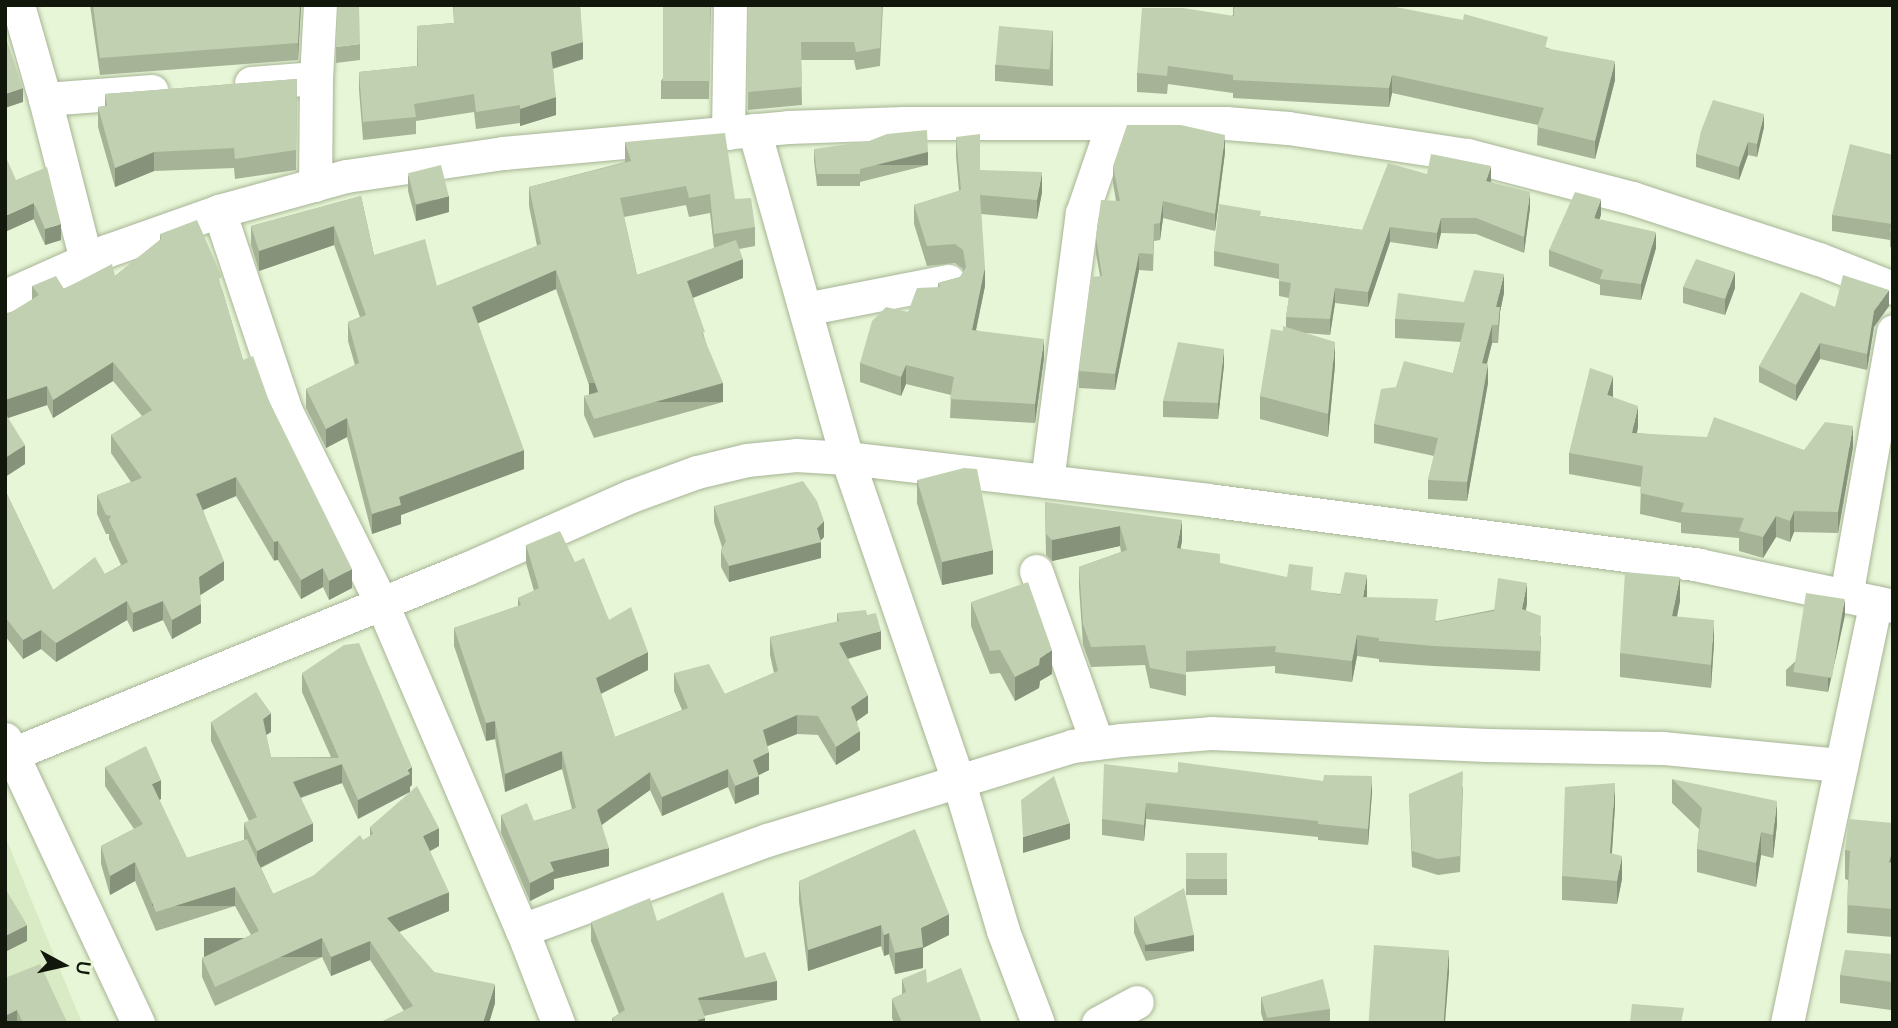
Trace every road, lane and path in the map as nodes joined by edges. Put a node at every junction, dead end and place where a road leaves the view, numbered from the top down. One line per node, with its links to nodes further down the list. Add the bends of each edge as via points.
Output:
1 (18, 5): 7 (street)
2 (320, 5): 4 (street)
3 (730, 5): 9 (street)
4 (316, 78): 5 (street); 10 (street)
5 (221, 86)
6 (181, 89): 7 (street)
7 (45, 99): 12 (street)
8 (1113, 123): 9 (street, via 847,124); 14 (street, via 1288,128 1467,155 1632,198); 19 (street, via 1082,213)
9 (741, 132): 10 (street, via 503,153 346,176); 16 (street)
10 (315, 185): 11 (street)
11 (219, 211): 12 (street); 22 (street, via 286,411)
12 (86, 260): 15 (street)
13 (948, 281): 16 (street)
14 (1893, 288)
15 (5, 296)
16 (804, 309): 18 (street)
17 (1893, 331): 21 (street)
18 (847, 458): 19 (street); 22 (street, via 796,455 697,472); 26 (street)
19 (1047, 481): 21 (street, via 1699,565)
20 (1037, 571): 23 (street)
21 (1872, 601): 25 (street)
22 (382, 604): 24 (street); 27 (street)
23 (1097, 743): 25 (street, via 1211,733 1663,748); 26 (street, via 1072,746)
24 (8, 750): 29 (street)
25 (1841, 765): 33 (street)
26 (959, 783): 27 (street, via 768,841); 31 (street, via 1003,931)
27 (522, 930): 30 (street)
28 (1137, 1002): 32 (street)
29 (138, 1023)
30 (558, 1023)
31 (1038, 1023)
32 (1098, 1023)
33 (1787, 1023)

